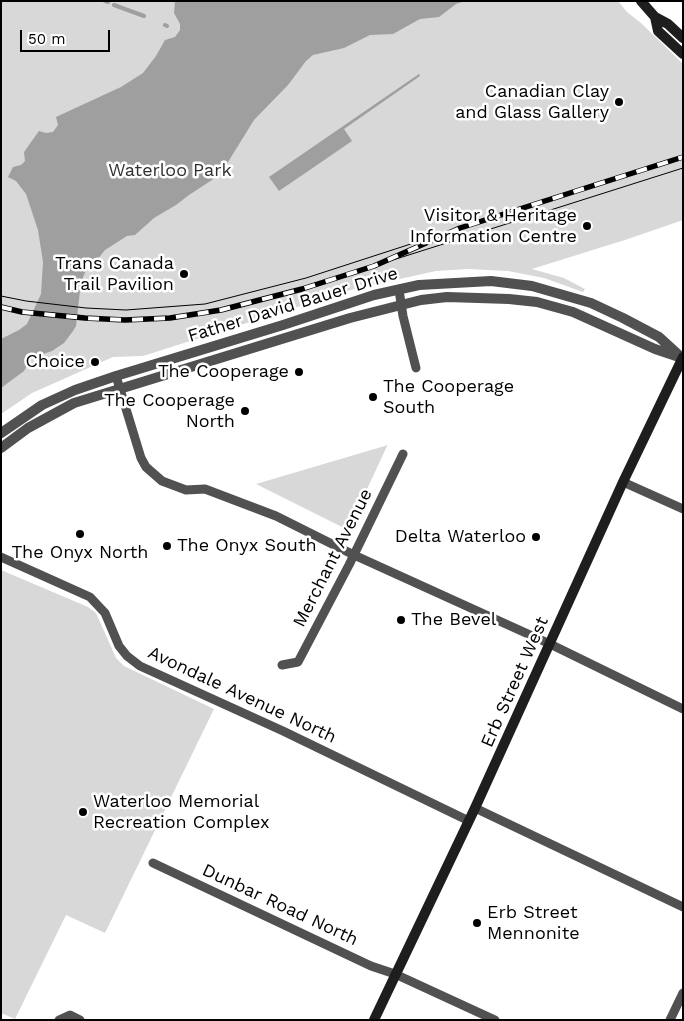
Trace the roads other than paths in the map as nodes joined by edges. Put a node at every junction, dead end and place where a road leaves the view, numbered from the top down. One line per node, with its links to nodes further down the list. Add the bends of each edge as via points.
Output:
1 (644, 2): 2 (main road)
2 (654, 17): 3 (main road, via 668,24); 4 (main road, via 658,31)
3 (683, 38)
4 (683, 54)
5 (399, 290): 6 (street); 7 (street, Father David Bauer Drive, via 419,285 491,281 532,286 591,303 615,314 659,337); 9 (street, Father David Bauer Drive)
6 (401, 304): 7 (street, Father David Bauer Drive, via 447,297 537,302 573,312); 8 (street); 10 (street, Father David Bauer Drive)
7 (682, 358): 14 (main road, Erb Street West)
8 (416, 368)
9 (116, 376): 10 (street); 11 (street, Father David Bauer Drive, via 42,405)
10 (119, 388): 12 (street, Father David Bauer Drive, via 66,407 28,428); 16 (street, via 141,458 162,481 186,490 206,489 276,516)
11 (1, 433)
12 (1, 448)
13 (403, 454): 16 (street, Merchant Avenue)
14 (623, 482): 15 (street); 18 (main road, Erb Street West)
15 (683, 509)
16 (354, 555): 18 (street); 19 (street, Merchant Avenue, via 298,662)
17 (1, 557): 22 (street, Avondale Avenue North, via 90,596 105,613 119,646 140,666 283,730)
18 (550, 644): 20 (street); 21 (main road, Erb Street West)
19 (282, 665)
20 (683, 709)
21 (476, 808): 22 (main road, Erb Street West); 24 (street)
22 (469, 821): 25 (main road, Erb Street West)
23 (153, 863): 25 (street, Dunbar Road North, via 371,966)
24 (683, 907)
25 (396, 974): 29 (main road, Erb Street West); 30 (street, Dunbar Road North)
26 (683, 993): 31 (street)
27 (60, 1019): 28 (street, via 70,1015)
28 (80, 1020)
29 (374, 1020)
30 (495, 1020)
31 (670, 1020)

